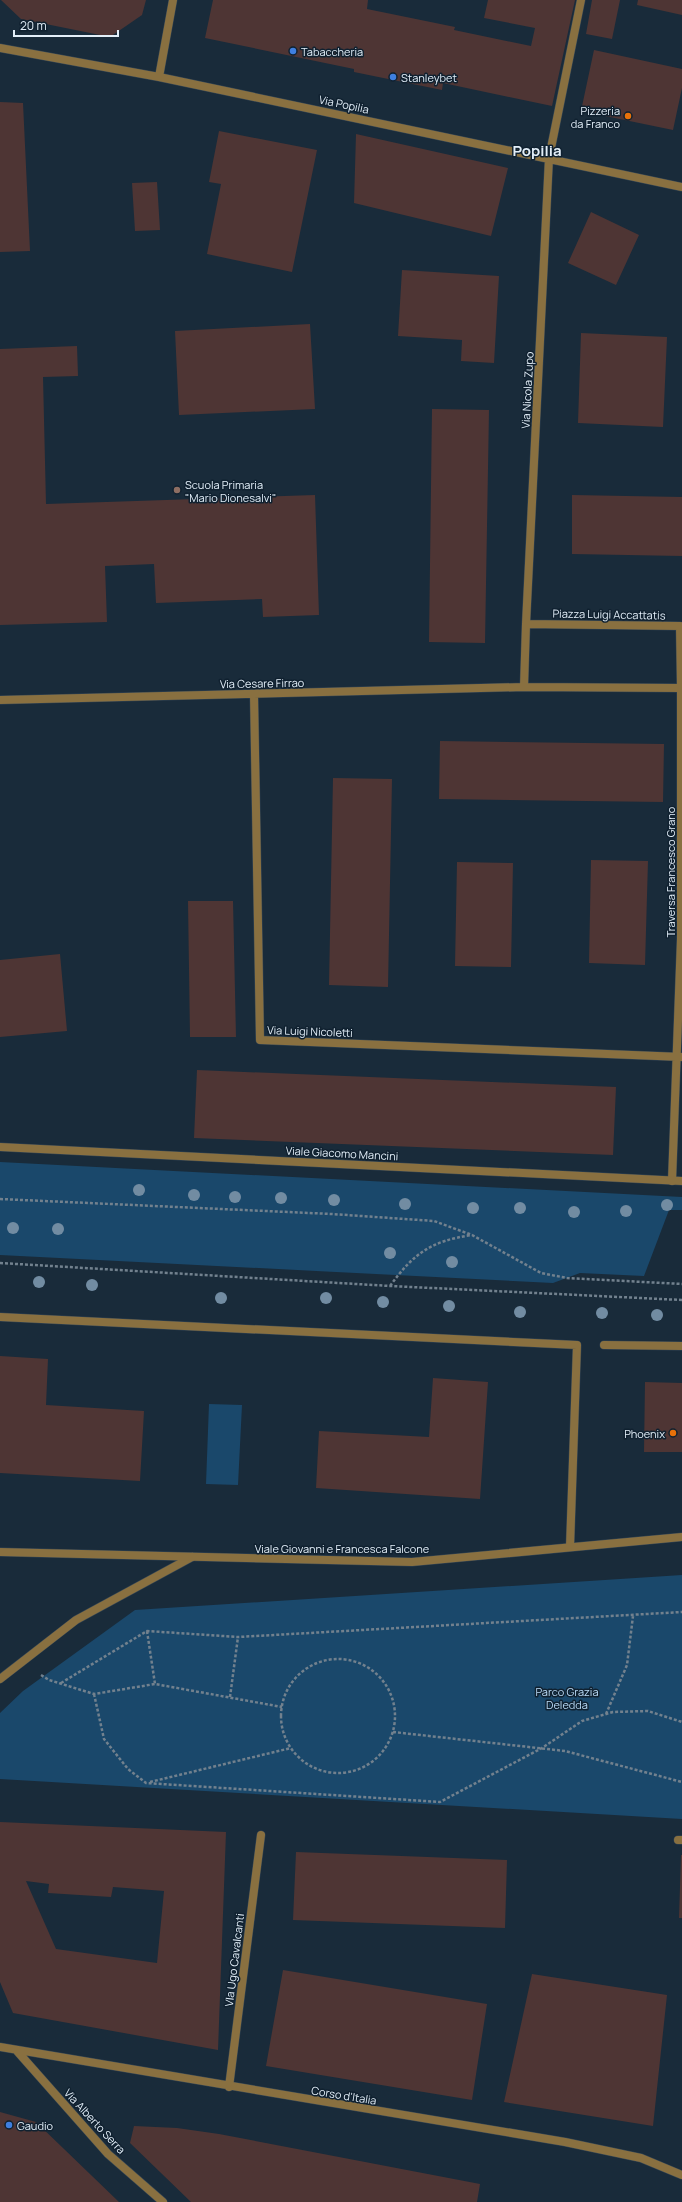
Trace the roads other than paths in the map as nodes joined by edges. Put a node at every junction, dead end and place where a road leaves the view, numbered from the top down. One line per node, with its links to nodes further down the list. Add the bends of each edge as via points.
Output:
1 (173, 0): 4 (street)
2 (581, 0): 5 (street, Via Nicola Zupo)
3 (0, 48): 4 (street, Via Popilia)
4 (159, 77): 5 (street, Via Popilia)
5 (549, 158): 6 (street, Via Popilia); 7 (street, Via Nicola Zupo)
6 (682, 187)
7 (526, 624): 8 (street, Piazza Luigi Accattatis); 9 (street)
8 (681, 626): 10 (street, Piazza Luigi Accattatis)
9 (524, 687): 10 (street); 11 (street, Via Cesare Firrao)
10 (681, 688): 13 (street, Traversa Francesco Grano)
11 (254, 694): 12 (street, Via Cesare Firrao); 14 (street, Via Luigi Nicoletti, via 260,1040)
12 (0, 700)
13 (681, 939): 14 (street, Traversa Francesco Grano)
14 (680, 1056): 16 (street, Traversa Francesco Grano)
15 (0, 1147): 16 (street, Viale Giacomo Mancini)
16 (672, 1180): 17 (street, Viale Giacomo Mancini)
17 (682, 1181)
18 (0, 1317): 22 (street, via 577,1345)
19 (604, 1345): 20 (street)
20 (682, 1346)
21 (682, 1537): 22 (street, Viale Giovanni e Francesca Falcone)
22 (570, 1547): 24 (street, Viale Giovanni e Francesca Falcone, via 412,1562)
23 (0, 1552): 24 (street, Viale Giovanni e Francesca Falcone)
24 (192, 1557): 25 (street, via 76,1620)
25 (0, 1679)
26 (261, 1835): 29 (street, VIa Ugo Cavalcanti)
27 (0, 2047): 28 (street, Corso d'Italia)
28 (17, 2051): 29 (street, Corso d'Italia); 31 (street, Via Alberto Serra, via 108,2154)
29 (229, 2087): 30 (street, Corso d'Italia, via 565,2142 641,2158)
30 (682, 2175)
31 (162, 2202)

